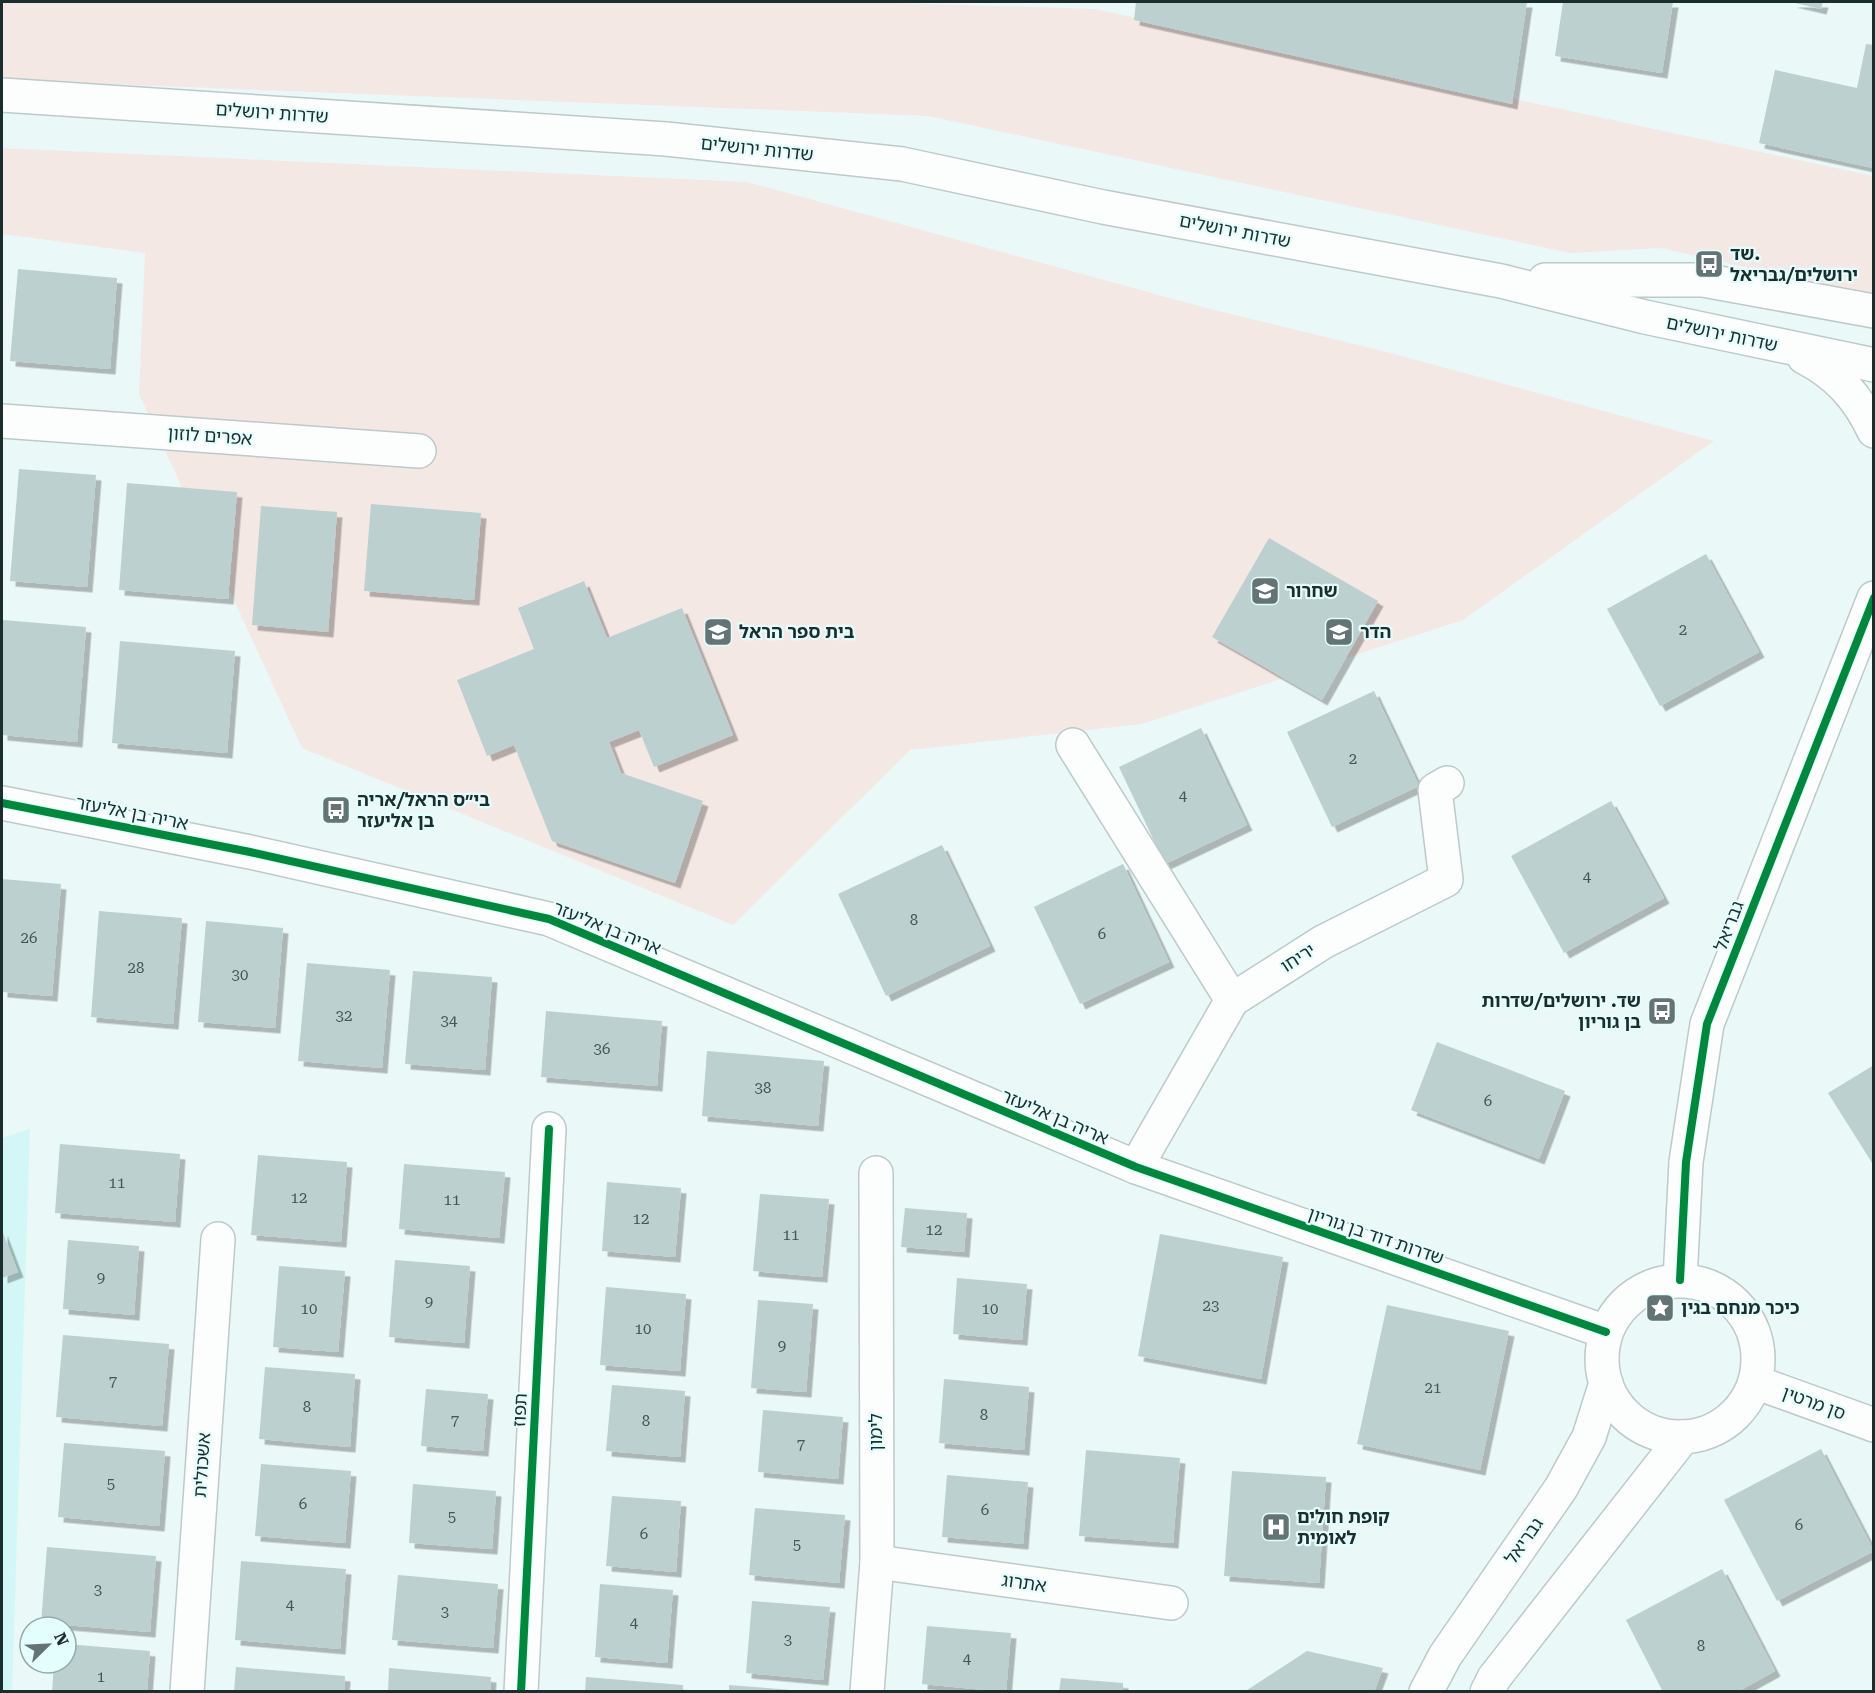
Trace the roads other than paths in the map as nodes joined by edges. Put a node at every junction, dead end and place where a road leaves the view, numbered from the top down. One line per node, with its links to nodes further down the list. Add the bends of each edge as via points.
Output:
1 (2, 95): 2 (street, שדרות ירושלים, via 666,139 902,164 1103,207)
2 (1501, 281): 3 (street, שדרות ירושלים, via 1703,280); 4 (street, שדרות ירושלים)
3 (1874, 311)
4 (1789, 349): 5 (street, שדרות ירושלים); 7 (street, via 1840,380 1857,399)
5 (1874, 365)
6 (2, 421): 8 (street, אפרים לוזון)
7 (1874, 431)
8 (419, 451)
9 (1874, 598): 18 (street, גבריאל, via 1707,1024 1686,1162)
10 (1073, 746): 13 (street)
11 (1446, 783): 13 (street, יריחו, via 1435,790 1446,880 1323,942)
12 (2, 803): 15 (street, אריה בן אליעזר, via 250,852 549,919)
13 (1232, 1000): 15 (street, יריחו)
14 (549, 1130): 27 (street, תפוז)
15 (1136, 1167): 19 (street, שדרות דוד בן גוריון)
16 (876, 1173): 24 (street, לימון)
17 (218, 1239): 26 (street, אשכולית)
18 (1680, 1280): 19 (street, via 1657,1284 1635,1295 1618,1311); 20 (street, via 1720,1291 1748,1321 1756,1340)
19 (1606, 1332): 21 (street, via 1602,1358)
20 (1755, 1382): 22 (street, סן מרטין); 23 (street, via 1735,1415 1702,1435)
21 (1606, 1383): 23 (street, via 1618,1406 1636,1423 1658,1434); 29 (street, גבריאל, via 1589,1437 1561,1488 1445,1656)
22 (1874, 1425)
23 (1683, 1437): 30 (street)
24 (877, 1562): 25 (street, אתרוג); 28 (street, לימון)
25 (1171, 1603)
26 (187, 1692)
27 (521, 1692)
28 (867, 1692)
29 (1426, 1692)
30 (1487, 1692)

